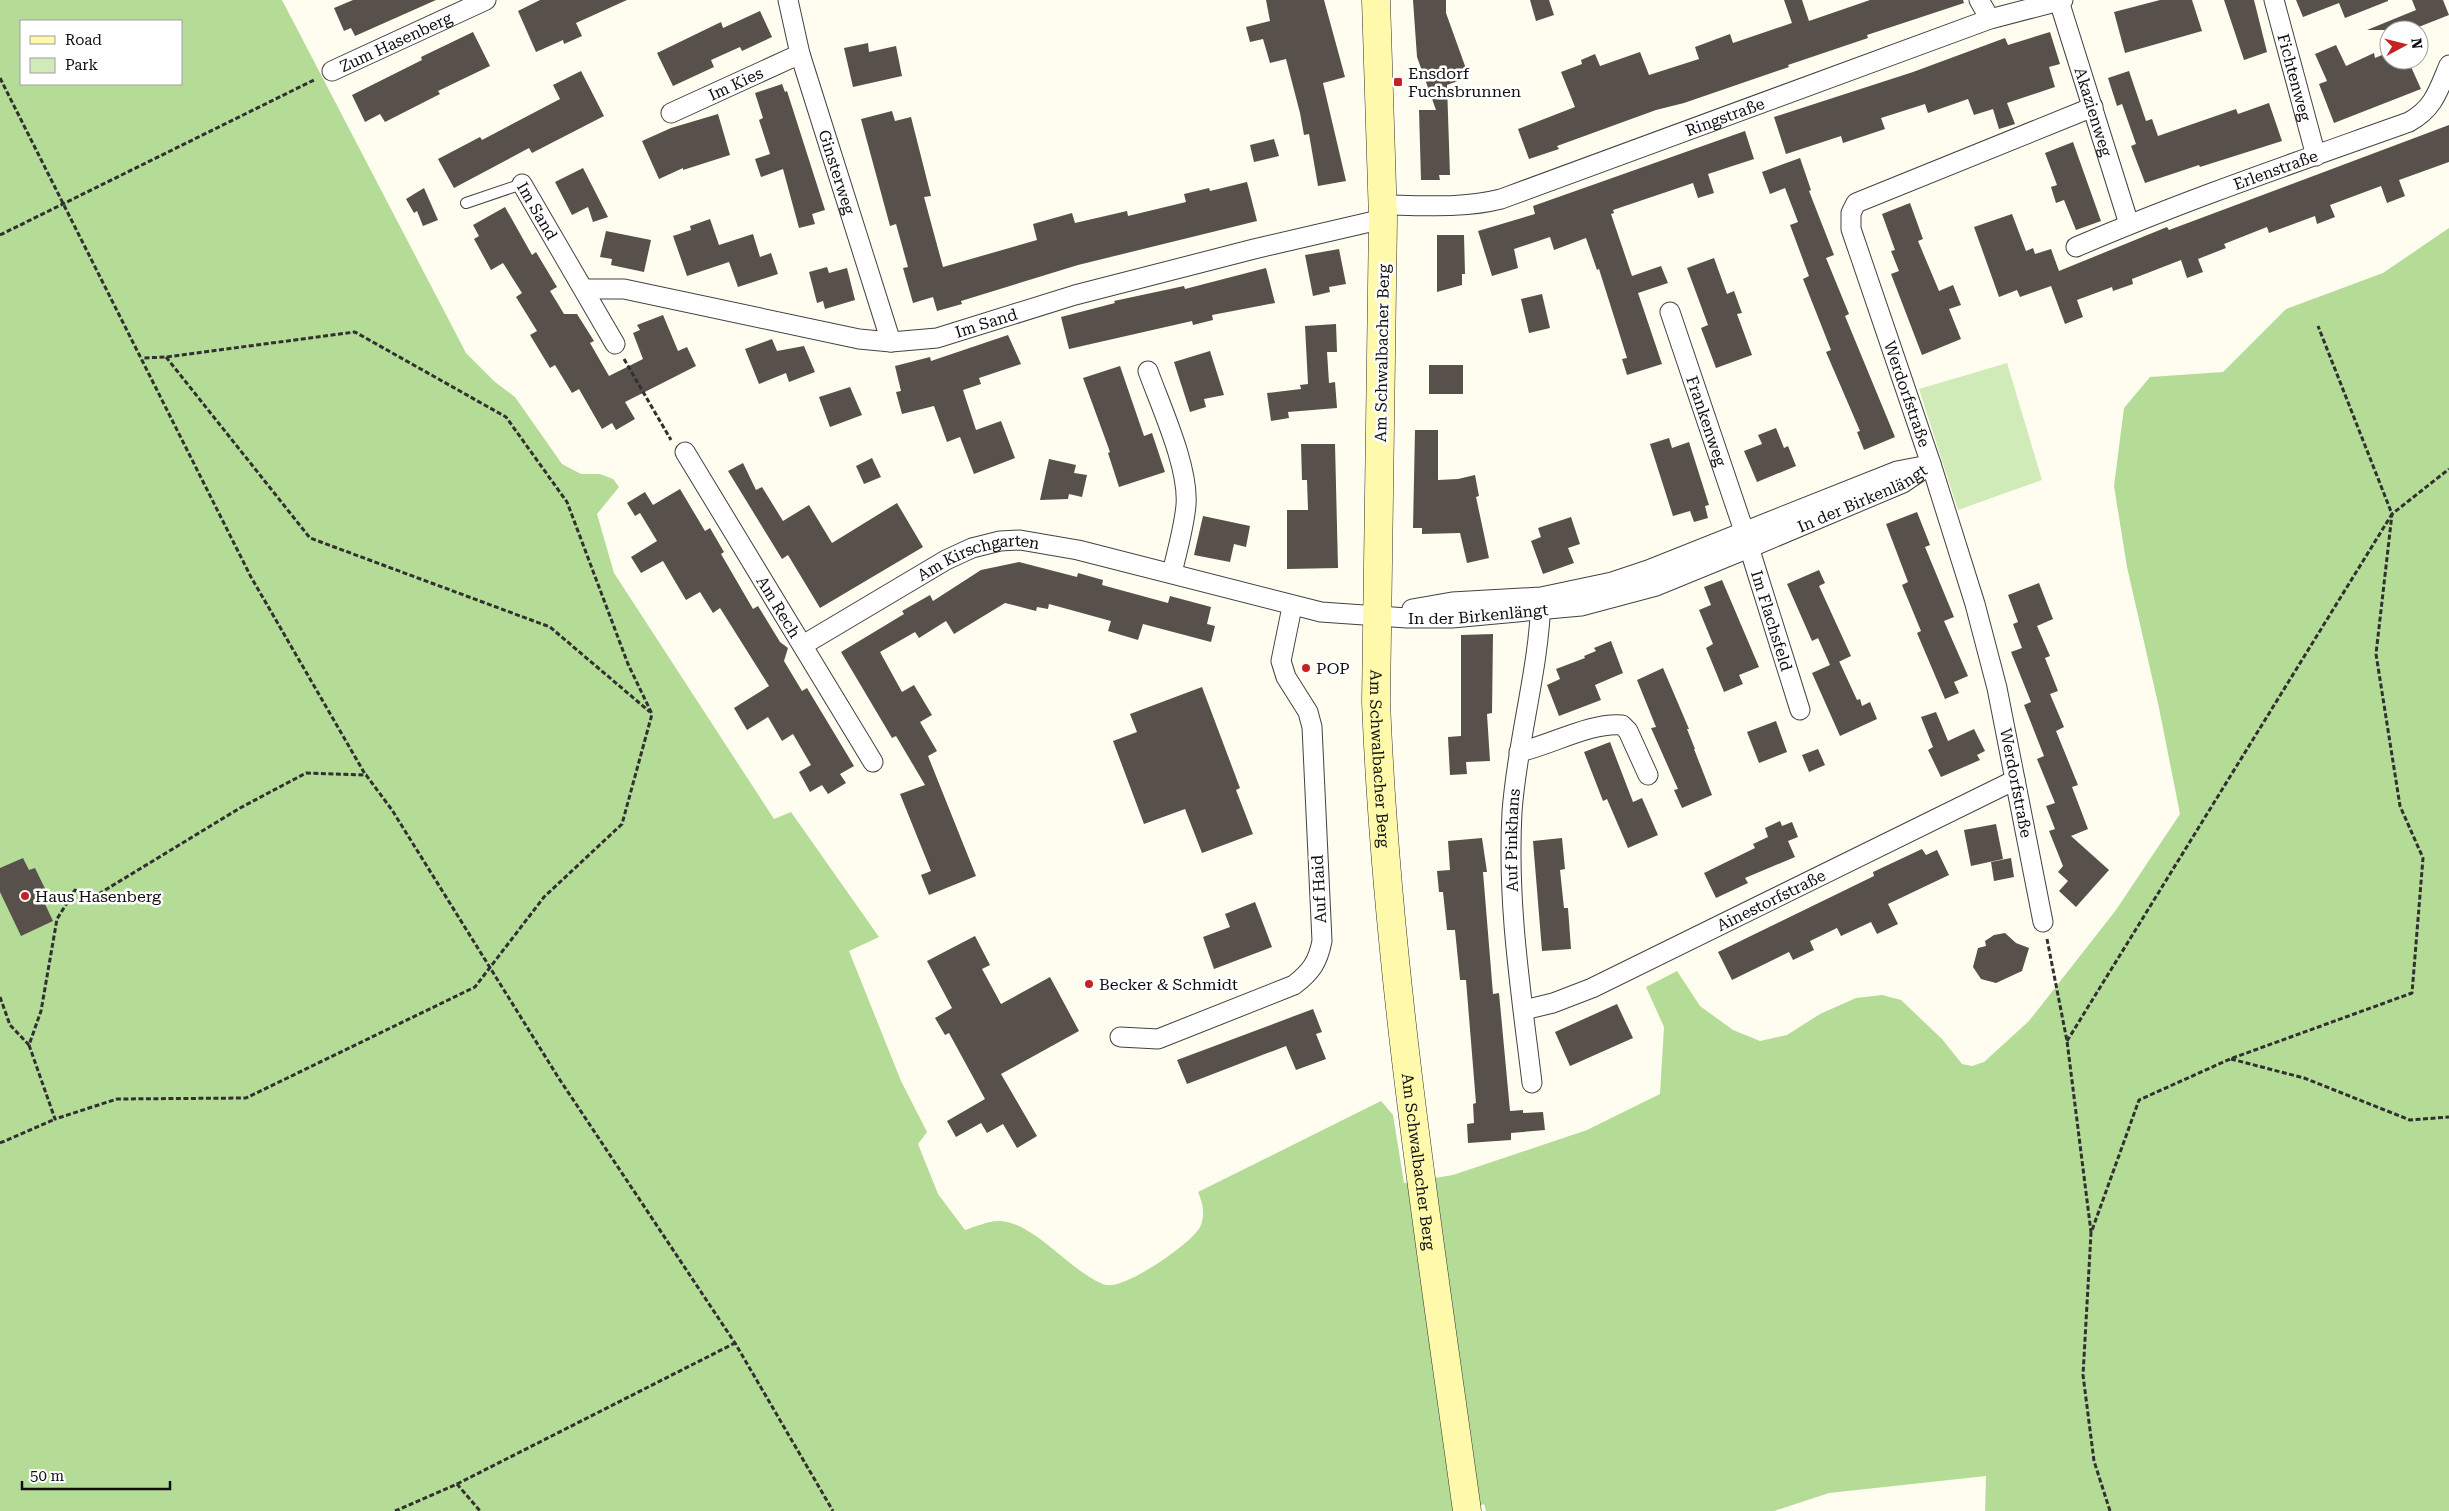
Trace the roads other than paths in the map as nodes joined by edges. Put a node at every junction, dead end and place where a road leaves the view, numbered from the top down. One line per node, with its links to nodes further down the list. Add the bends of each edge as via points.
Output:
1 (486, 0): 10 (street, Zum Hasenberg)
2 (788, 0): 8 (street, Ginsterweg)
3 (1376, 0): 16 (main road, Am Schwalbacher Berg)
4 (1979, 0): 7 (street)
5 (2061, 0): 7 (street, Ringstraße); 11 (street, Akazienweg)
6 (2274, 0): 13 (street, Fichtenweg)
7 (1990, 19): 16 (street, Ringstraße, via 1501,199 1477,205)
8 (800, 54): 12 (street, Im Kies); 21 (street, Ginsterweg)
9 (2449, 65): 13 (street, Erlenstraße, via 2432,105 2421,116)
10 (332, 71)
11 (2093, 107): 17 (street, Akazienweg); 25 (street, Werdorfstraße, via 1856,203 1851,213 1850,229)
12 (671, 113)
13 (2316, 156): 17 (street, Erlenstraße)
14 (522, 184): 15 (lane, Im Sand); 19 (street, Im Sand)
15 (466, 203)
16 (1383, 212): 21 (street, Im Sand, via 1075,295 937,338); 30 (main road, Am Schwalbacher Berg)
17 (2129, 224): 18 (street, Erlenstraße)
18 (2076, 247)
19 (584, 288): 21 (street, Im Sand, via 624,290 859,339); 22 (street, Im Sand)
20 (1670, 312): 26 (street, Frankenweg)
21 (891, 342)
22 (615, 344)
23 (1148, 371): 27 (street, via 1185,483 1184,522)
24 (685, 452): 31 (street, Am Rech)
25 (1932, 464): 26 (street, In der Birkenlängt, via 1897,470); 36 (street, Werdorfstraße, via 1998,688)
26 (1747, 540): 28 (street, In der Birkenlängt); 32 (street, Im Flachsfeld)
27 (1172, 573): 29 (street, Am Kirschgarten); 31 (street, Am Kirschgarten, via 1041,542 1000,541 972,548 946,560)
28 (1541, 604): 30 (street, In der Birkenlängt, via 1452,602); 33 (street, Auf Pinkhans)
29 (1292, 607): 30 (street, Am Kirschgarten); 39 (street, Auf Haid, via 1281,660 1286,677 1308,712 1312,727 1322,941 1318,960 1310,974 1294,985 1158,1039)
30 (1379, 615): 41 (main road, Am Schwalbacher Berg, via 1376,702 1379,779 1396,975)
31 (803, 645): 34 (street, Am Rech)
32 (1800, 710)
33 (1519, 752): 35 (street, via 1595,728 1622,725 1628,731); 38 (street, Auf Pinkhans, via 1510,866 1512,927)
34 (873, 762)
35 (1648, 776)
36 (2015, 780): 37 (street, Werdorfstraße); 38 (street, Ainestorfstraße, via 1592,988 1554,1003)
37 (2043, 922)
38 (1524, 1010): 40 (street, Auf Pinkhans)
39 (1120, 1037)
40 (1532, 1083)
41 (1467, 1511)

